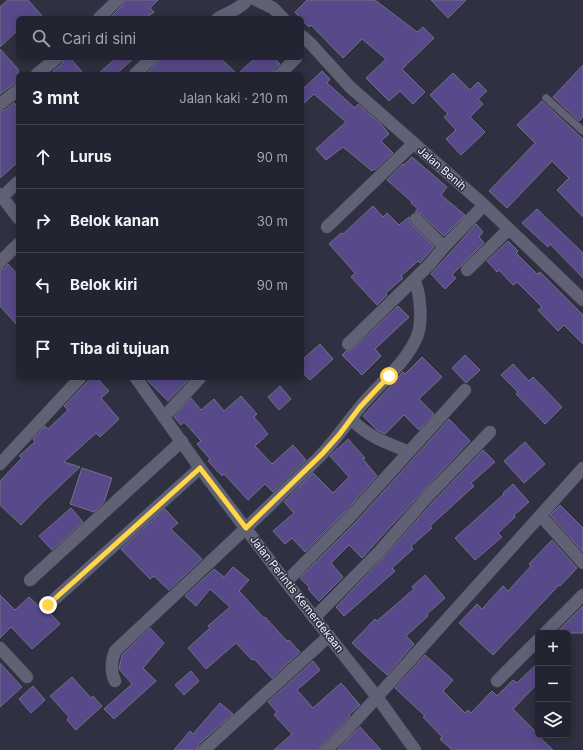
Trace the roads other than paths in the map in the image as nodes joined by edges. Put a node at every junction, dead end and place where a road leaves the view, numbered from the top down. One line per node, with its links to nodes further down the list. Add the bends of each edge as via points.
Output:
1 (118, 0): 4 (street)
2 (247, 0): 5 (street)
3 (256, 0): 6 (street, via 273,8)
4 (101, 16)
5 (222, 16)
6 (281, 16)
7 (307, 40): 18 (street, Jalan Benih, via 350,87)
8 (54, 60): 11 (street)
9 (150, 60): 12 (street)
10 (294, 60): 13 (street)
11 (39, 72)
12 (137, 72)
13 (282, 72)
14 (16, 92): 16 (street)
15 (546, 98): 17 (lane)
16 (0, 104)
17 (583, 131)
18 (414, 143): 21 (street, Jalan Benih); 24 (street)
19 (16, 184): 20 (street)
20 (1, 196): 22 (street)
21 (484, 205): 25 (street, Jalan Benih); 27 (street)
22 (16, 215)
23 (416, 219): 27 (street)
24 (327, 227)
25 (509, 229): 29 (street); 31 (street, Jalan Benih)
26 (16, 246): 28 (street)
27 (444, 247): 30 (street)
28 (0, 262)
29 (467, 270)
30 (414, 280): 32 (street); 38 (street, via 418,292 420,322 417,338 393,371)
31 (583, 300)
32 (348, 344)
33 (78, 380): 42 (street)
34 (137, 380): 37 (street, Jalan Perintis Kemerdekaan)
35 (198, 380): 37 (street)
36 (465, 390): 41 (street)
37 (164, 417): 40 (street, Jalan Perintis Kemerdekaan)
38 (351, 419): 41 (street, via 370,435); 46 (street, via 322,454)
39 (490, 432): 52 (street)
40 (182, 441): 43 (street, Jalan Perintis Kemerdekaan); 48 (street)
41 (409, 452): 49 (street)
42 (0, 464)
43 (200, 468): 46 (street, Jalan Perintis Kemerdekaan); 51 (street)
44 (583, 468): 45 (street)
45 (541, 516): 47 (street); 60 (street)
46 (246, 528): 49 (street, Jalan Perintis Kemerdekaan); 59 (street, via 115,651 111,668)
47 (583, 563)
48 (30, 580)
49 (286, 582): 52 (street, Jalan Perintis Kemerdekaan)
50 (583, 595): 53 (street)
51 (48, 605)
52 (314, 618): 54 (street, Jalan Perintis Kemerdekaan)
53 (548, 630)
54 (328, 636): 60 (street, Jalan Perintis Kemerdekaan); 61 (street)
55 (535, 643): 58 (street)
56 (0, 648): 57 (street)
57 (27, 677)
58 (497, 680)
59 (115, 681)
60 (377, 697): 62 (street); 63 (street, Jalan Perintis Kemerdekaan)
61 (204, 750)
62 (326, 750)
63 (415, 750)

